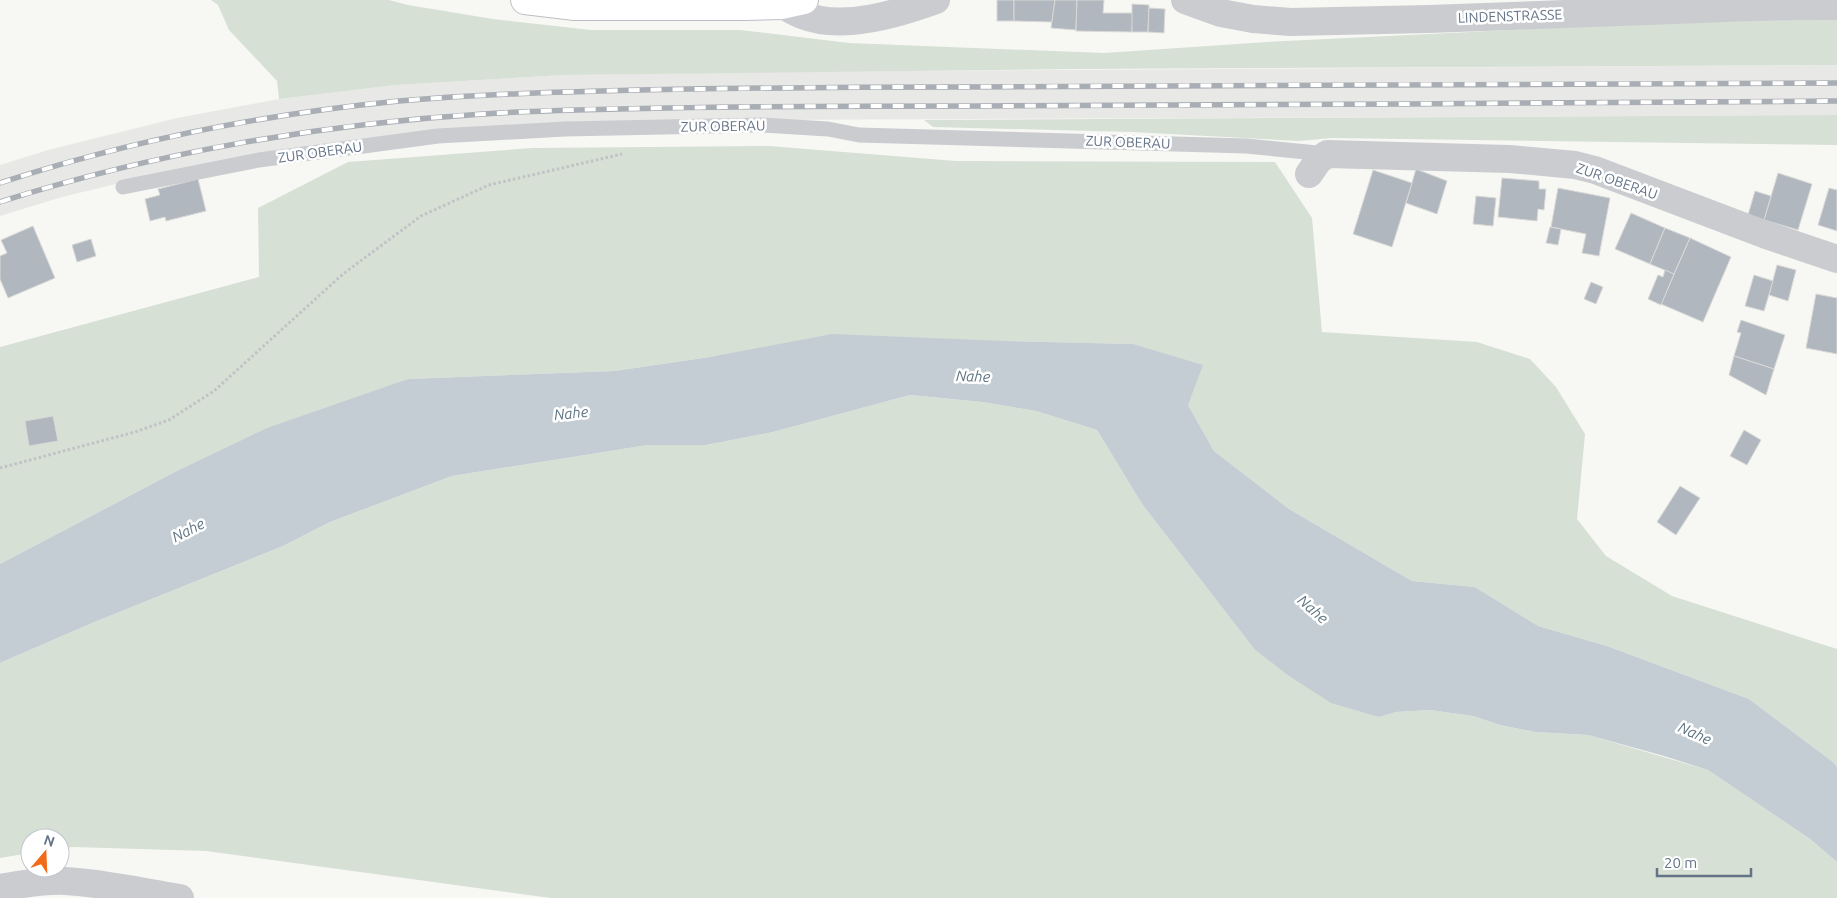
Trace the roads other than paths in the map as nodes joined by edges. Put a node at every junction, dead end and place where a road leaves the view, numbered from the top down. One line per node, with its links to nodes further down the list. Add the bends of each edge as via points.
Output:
1 (525, 0): 4 (street, via 575,6 744,6)
2 (936, 0): 4 (street, via 858,21 803,16)
3 (1186, 0): 5 (street, LINDENSTRASSE, via 1222,13 1291,22 1429,19)
4 (792, 2)
5 (1755, 3): 6 (street, LINDENSTRASSE)
6 (1837, 6)
7 (1327, 154): 8 (street); 9 (lane, ZUR OBERAU, via 1246,146 859,135 828,128 762,125 565,129 429,137 259,160); 10 (street, ZUR OBERAU, via 1510,159 1595,170)
8 (1309, 174)
9 (123, 188)
10 (1837, 259)
11 (0, 888): 12 (street, via 65,881)
12 (180, 898)

